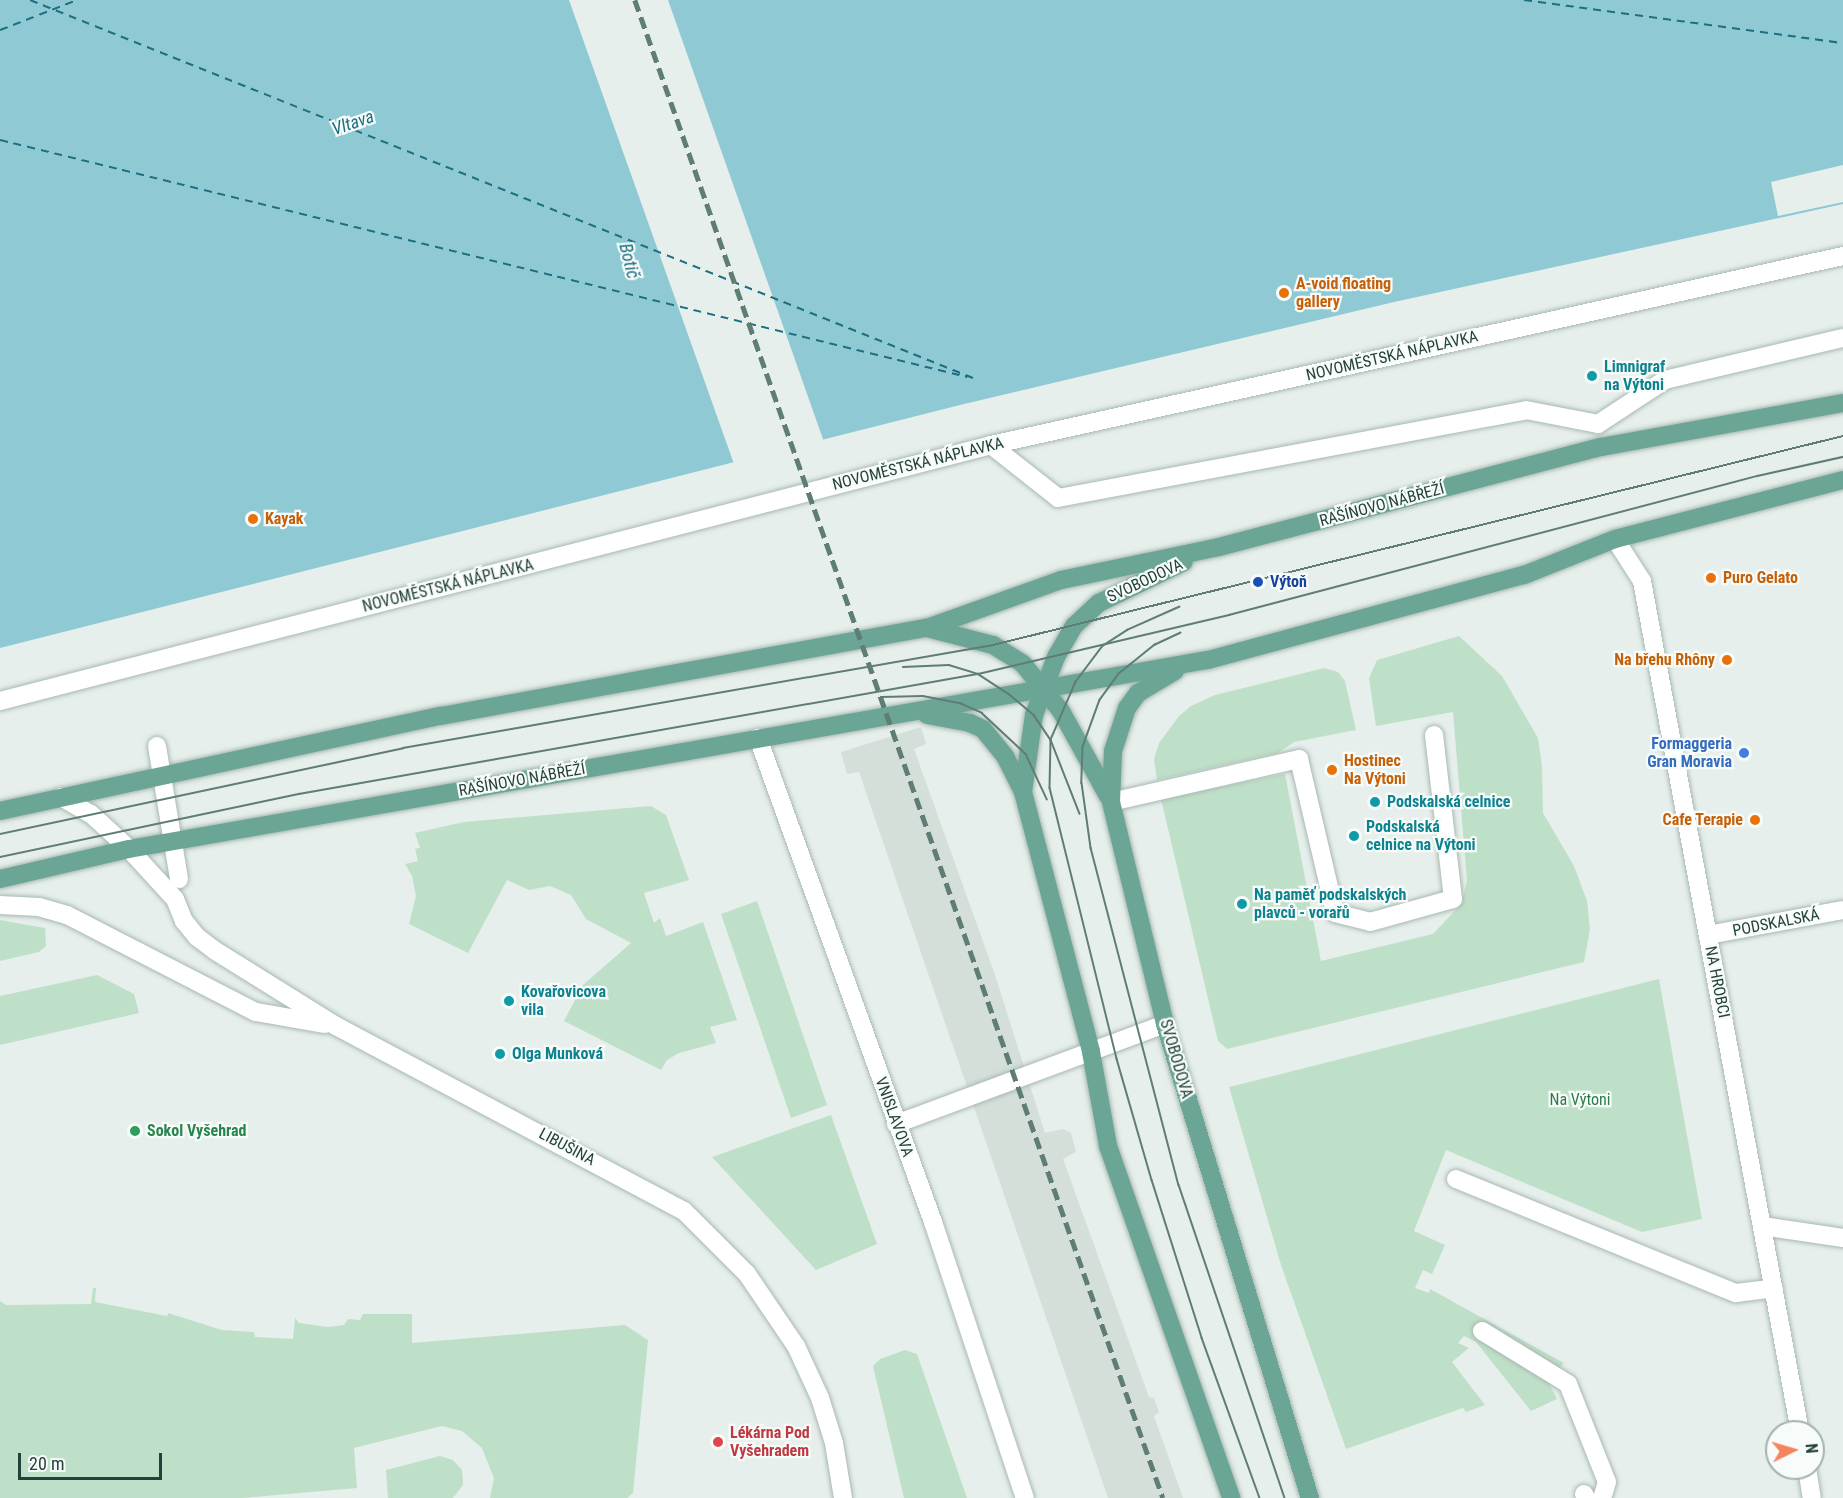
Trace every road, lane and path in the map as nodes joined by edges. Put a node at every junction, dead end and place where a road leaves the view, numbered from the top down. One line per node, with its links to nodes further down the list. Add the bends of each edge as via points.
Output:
1 (1843, 256): 4 (street, NOVOMĚSTSKÁ NÁPLAVKA)
2 (1843, 338): 4 (street, via 1665,380 1598,424 1526,410 1058,498)
3 (1843, 403): 7 (main road, RAŠÍNOVO NÁBŘEŽÍ, via 1601,447)
4 (991, 445): 11 (street, NOVOMĚSTSKÁ NÁPLAVKA)
5 (1843, 480): 6 (main road, RAŠÍNOVO NÁBŘEŽÍ)
6 (1615, 539): 9 (main road, RAŠÍNOVO NÁBŘEŽÍ, via 1524,575); 29 (street, NA HROBCI, via 1642,581)
7 (1219, 547): 8 (main road, RAŠÍNOVO NÁBŘEŽÍ, via 1061,580); 10 (main road, SVOBODOVA, via 1099,603 1074,626)
8 (927, 628): 10 (main road, RAŠÍNOVO NÁBŘEŽÍ, via 993,645 1023,664); 16 (main road, RAŠÍNOVO NÁBŘEŽÍ, via 441,716)
9 (1208, 660): 10 (main road, RAŠÍNOVO NÁBŘEŽÍ); 19 (main road, SVOBODOVA, via 1162,676 1138,693 1126,708 1113,751)
10 (1044, 688): 12 (main road, RAŠÍNOVO NÁBŘEŽÍ); 17 (main road, SVOBODOVA, via 1034,715); 19 (main road, RAŠÍNOVO NÁBŘEŽÍ, via 1083,747)
11 (0, 701)
12 (907, 712): 14 (main road, RAŠÍNOVO NÁBŘEŽÍ); 17 (main road, SVOBODOVA, via 952,718 983,729 1005,756)
13 (1434, 735): 19 (street, via 1453,899 1370,922 1335,913 1299,759)
14 (758, 738): 21 (main road, RAŠÍNOVO NÁBŘEŽÍ); 33 (street, VNISLAVOVA)
15 (157, 746): 16 (street)
16 (163, 774): 18 (main road, RAŠÍNOVO NÁBŘEŽÍ); 22 (street)
17 (1023, 792): 32 (main road, SVOBODOVA)
18 (61, 797): 20 (main road, RAŠÍNOVO NÁBŘEŽÍ); 23 (street, LIBUŠINA, via 91,814)
19 (1111, 802): 30 (main road, SVOBODOVA)
20 (0, 811)
21 (207, 836): 22 (main road, RAŠÍNOVO NÁBŘEŽÍ); 25 (street, via 189,851)
22 (174, 841): 23 (main road, RAŠÍNOVO NÁBŘEŽÍ); 25 (street)
23 (129, 849): 24 (main road, RAŠÍNOVO NÁBŘEŽÍ); 26 (street, LIBUŠINA)
24 (0, 879)
25 (179, 879): 26 (street)
26 (175, 899): 31 (street, LIBUŠINA, via 184,921 197,937)
27 (0, 905): 31 (street, via 39,907 87,925 256,1012)
28 (1843, 910): 29 (street, PODSKALSKÁ)
29 (1708, 935): 35 (street, NA HROBCI)
30 (1165, 1024): 32 (street); 45 (main road, SVOBODOVA)
31 (336, 1026): 42 (street, LIBUŠINA, via 684,1211 747,1274 796,1346 820,1398 834,1443)
32 (1091, 1052): 33 (street); 44 (main road, SVOBODOVA, via 1108,1146)
33 (896, 1124): 43 (street, VNISLAVOVA, via 933,1222)
34 (1456, 1179): 37 (street, via 1736,1293)
35 (1762, 1226): 36 (street); 37 (street, NA HROBCI)
36 (1843, 1238)
37 (1774, 1288): 39 (street, NA HROBCI)
38 (1482, 1331): 41 (street, via 1568,1384 1607,1482)
39 (1798, 1420)
40 (1809, 1480): 46 (street)
41 (1591, 1497)
42 (843, 1498)
43 (1024, 1498)
44 (1231, 1498)
45 (1310, 1498)
46 (1812, 1498)

